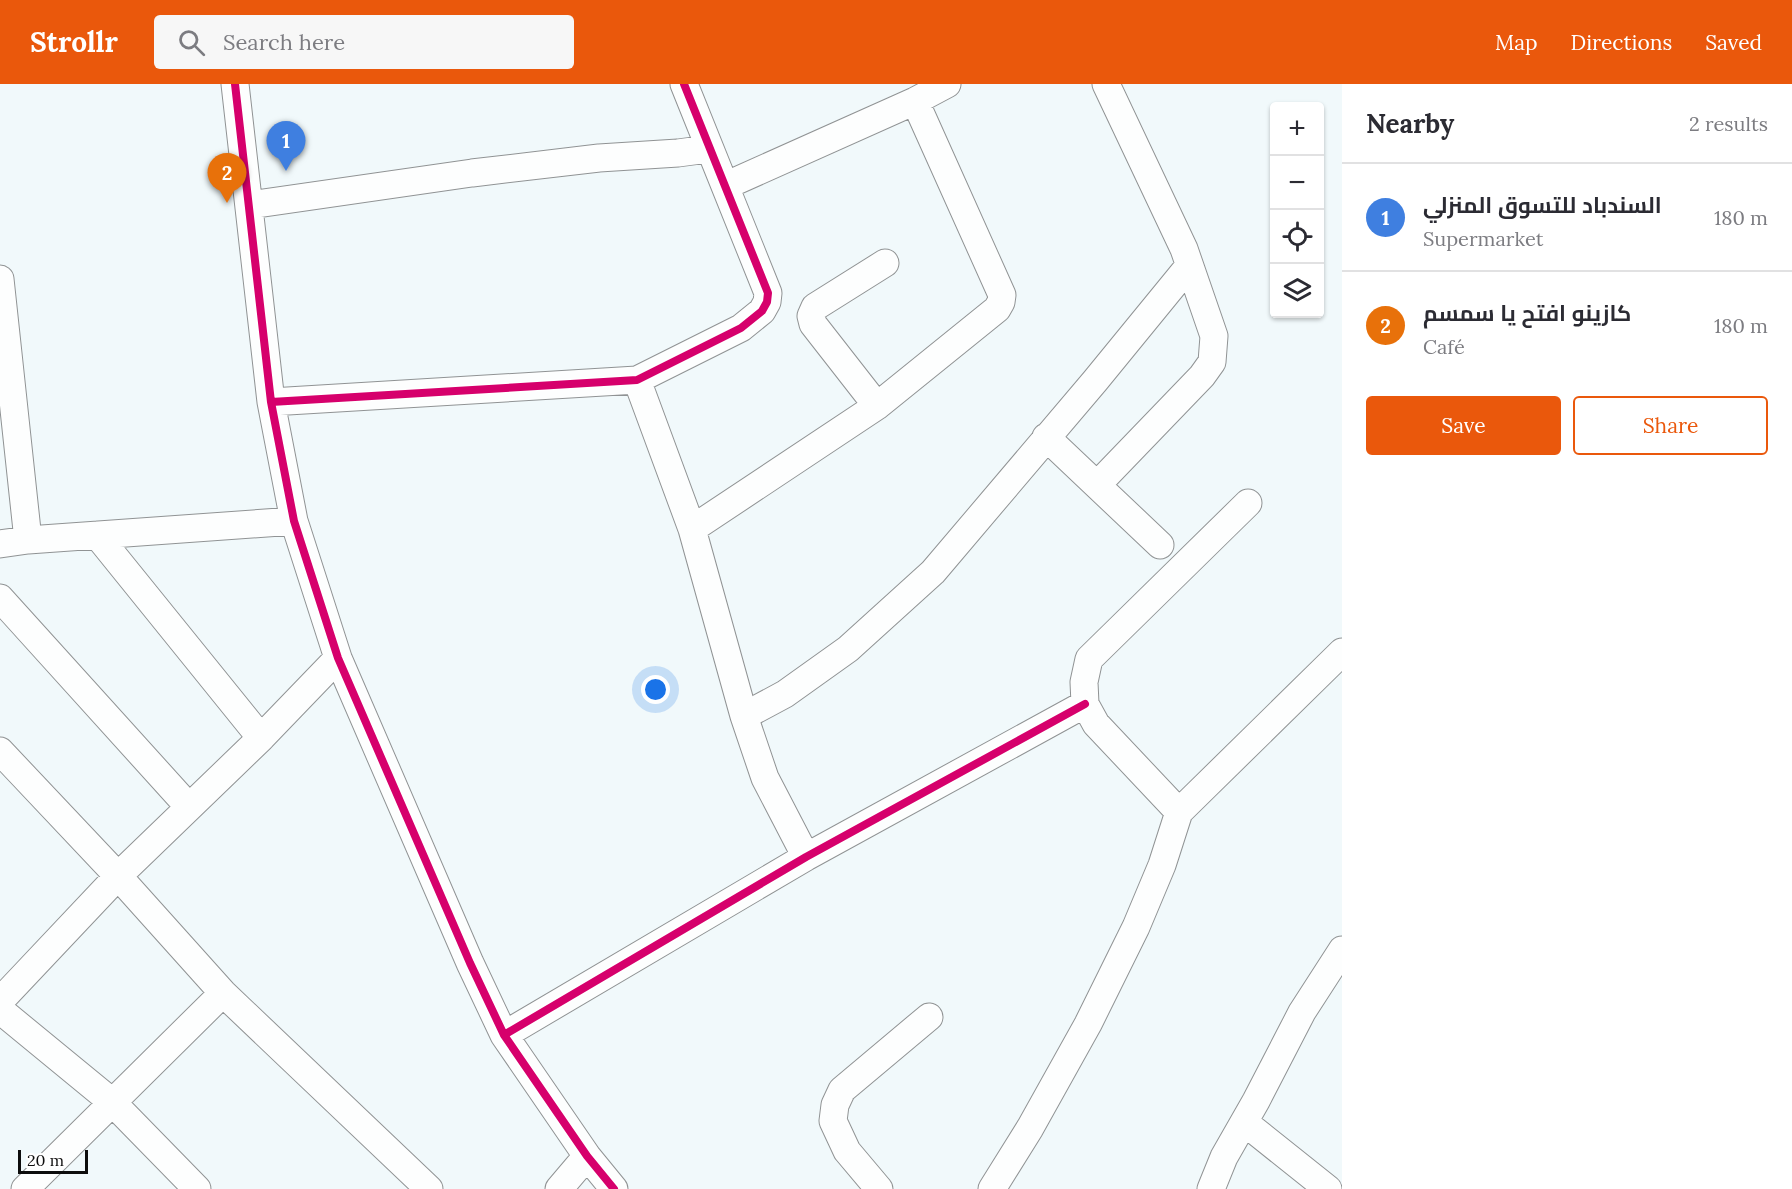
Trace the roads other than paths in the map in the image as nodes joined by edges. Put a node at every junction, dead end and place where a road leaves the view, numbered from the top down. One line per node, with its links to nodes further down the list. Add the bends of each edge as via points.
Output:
1 (235, 84): 8 (street)
2 (684, 84): 6 (street)
3 (947, 84): 5 (street)
4 (1106, 84): 10 (street)
5 (915, 101): 7 (street); 14 (street, via 1002,295 997,309)
6 (708, 148): 7 (street); 8 (street, via 472,173)
7 (725, 186): 12 (street, via 768,292 767,302 741,328)
8 (250, 205): 13 (street)
9 (885, 263): 14 (street, via 815,307 811,316 813,324)
10 (1189, 266): 15 (street); 16 (street, via 1214,336 1212,362)
11 (0, 279): 21 (street)
12 (637, 380): 13 (street); 19 (street)
13 (271, 402): 18 (street)
14 (877, 406): 19 (street)
15 (1046, 437): 16 (street); 28 (street, via 933,572 848,648 786,694)
16 (1097, 485): 23 (street)
17 (1248, 503): 27 (street, via 1089,659 1084,682)
18 (294, 521): 20 (street); 26 (street)
19 (692, 529): 28 (street)
20 (97, 535): 21 (street); 29 (street)
21 (28, 540): 22 (street)
22 (0, 544)
23 (1160, 545)
24 (0, 598): 31 (street)
25 (1342, 652): 32 (street)
26 (338, 658): 29 (street); 40 (street)
27 (1086, 704): 32 (street, via 1096,724); 33 (street)
28 (744, 716): 33 (street, via 765,778)
29 (261, 738): 31 (street)
30 (0, 751): 34 (street)
31 (189, 807): 34 (street)
32 (1179, 812): 50 (street, via 1136,927 1030,1128)
33 (806, 857): 40 (street)
34 (118, 876): 36 (street); 37 (street)
35 (1342, 950): 42 (street, via 1302,1012)
36 (223, 993): 41 (street); 44 (street)
37 (0, 1001)
38 (0, 1010): 41 (street)
39 (929, 1017): 49 (street, via 842,1090 835,1105 833,1121 847,1151)
40 (504, 1035): 43 (street)
41 (112, 1102): 45 (street); 46 (street)
42 (1244, 1122): 51 (street); 52 (street)
43 (587, 1156): 47 (street); 48 (street)
44 (424, 1187)
45 (25, 1189)
46 (197, 1189)
47 (559, 1189)
48 (614, 1189)
49 (879, 1189)
50 (992, 1189)
51 (1211, 1189)
52 (1328, 1189)

